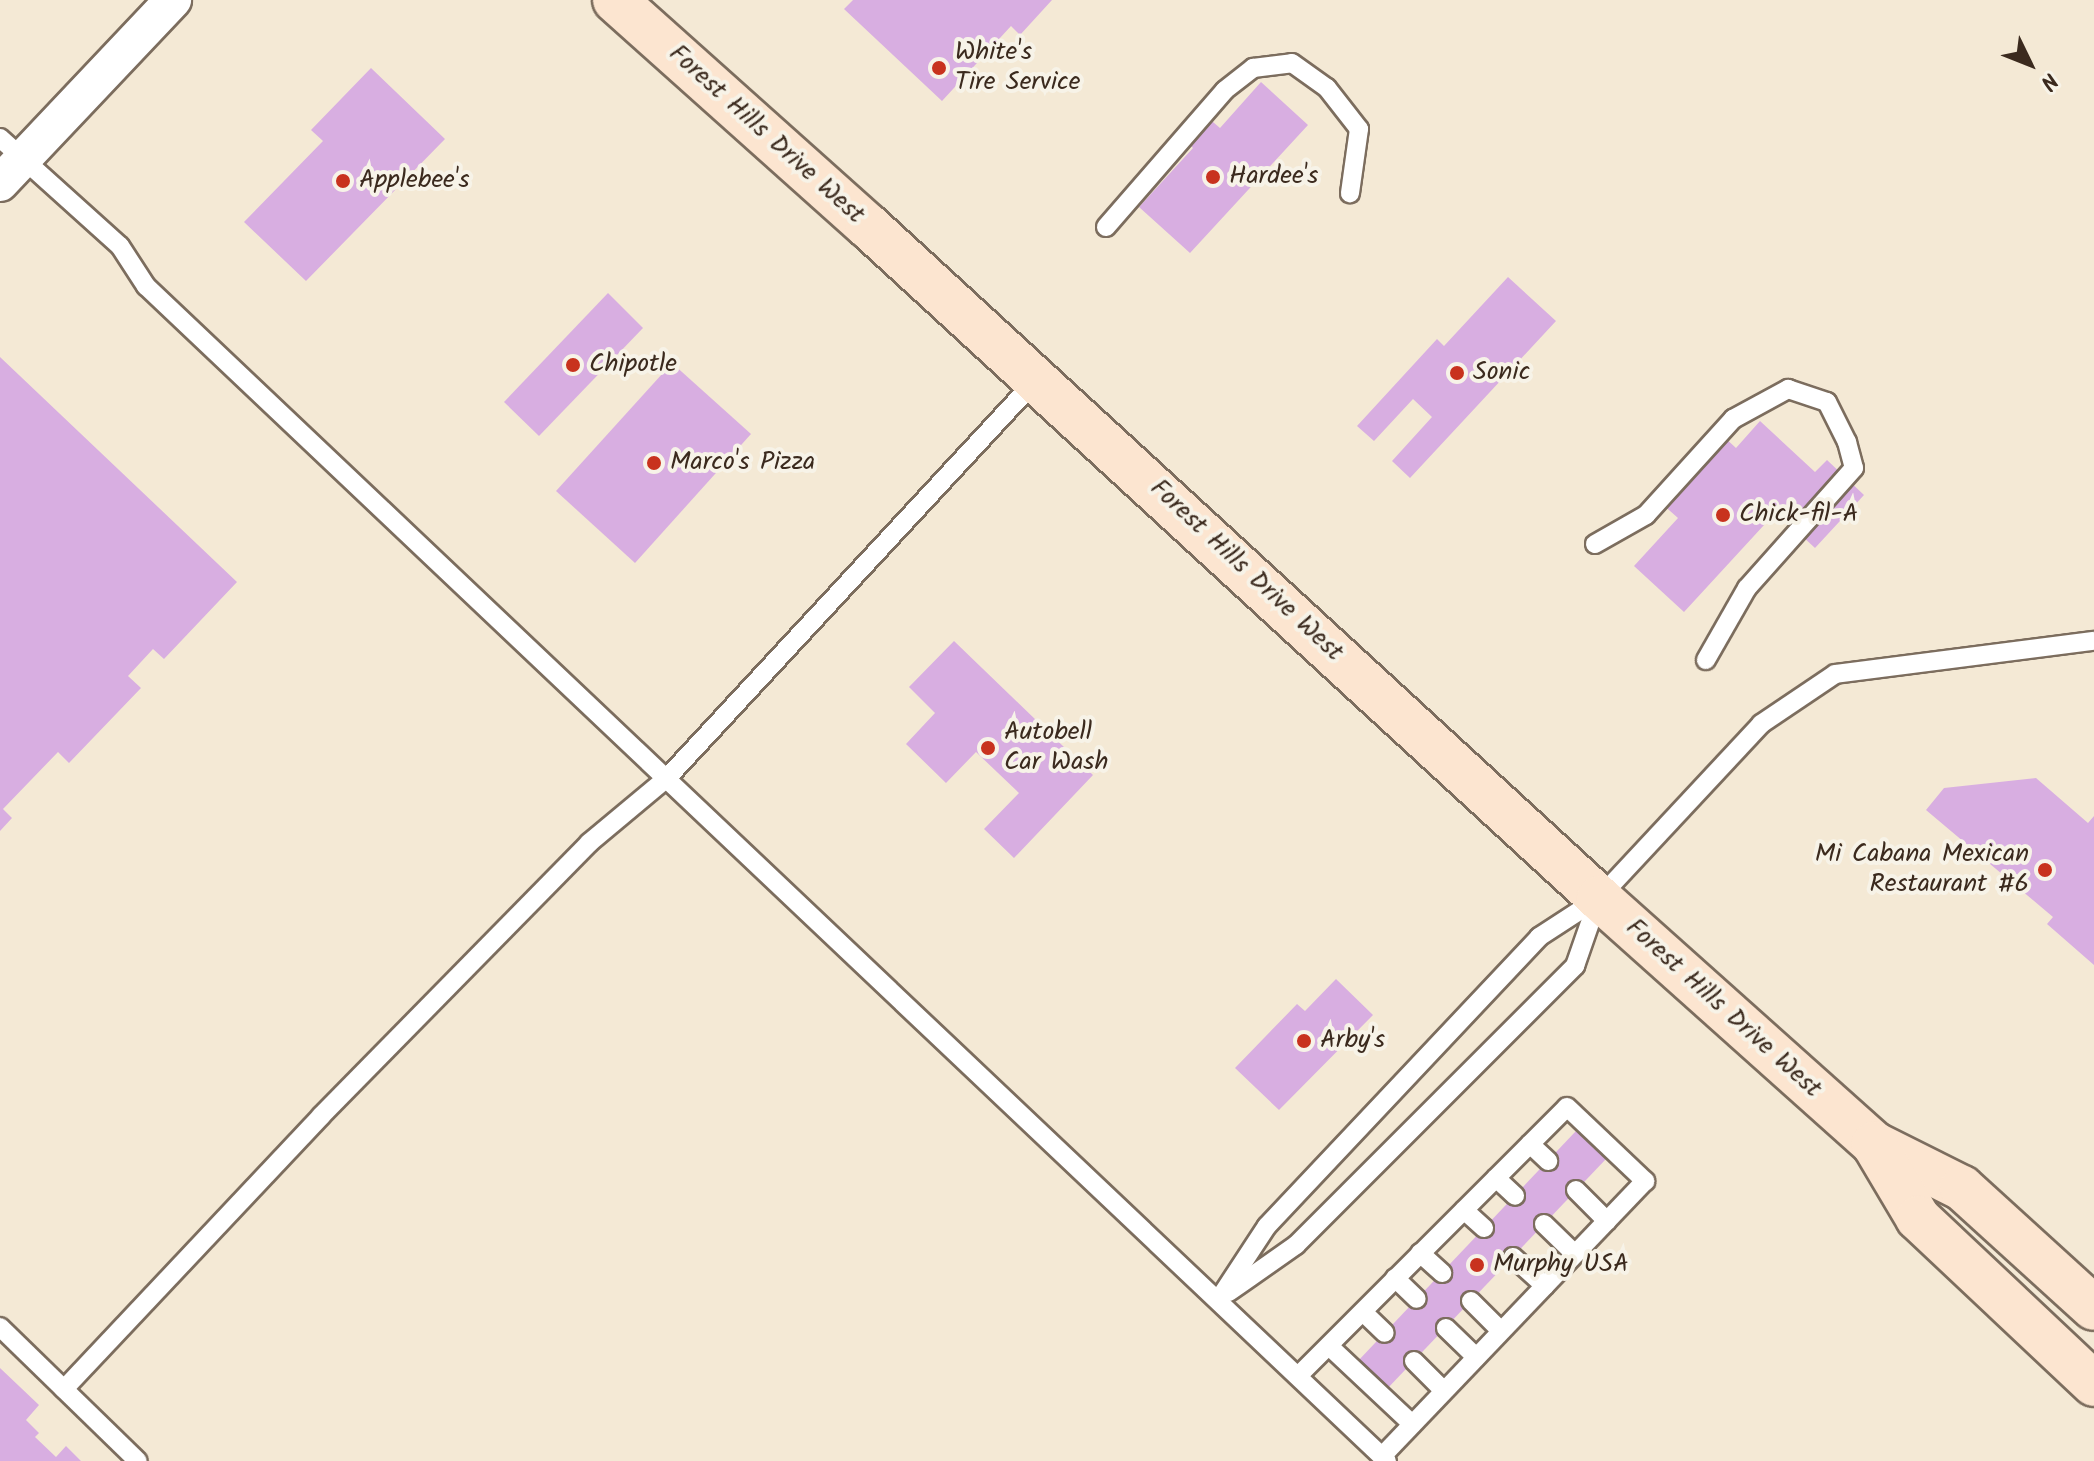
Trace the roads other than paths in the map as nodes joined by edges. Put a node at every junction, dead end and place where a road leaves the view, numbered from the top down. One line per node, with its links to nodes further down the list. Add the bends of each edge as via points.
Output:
1 (173, 0): 3 (street)
2 (615, 0): 6 (main road, Forest Hills Drive West)
3 (8, 160): 10 (lane, via 120,246 146,286)
4 (1350, 193): 5 (lane, via 1359,129 1327,88 1292,63 1253,68 1225,90)
5 (1106, 227)
6 (1037, 379): 10 (lane); 11 (main road, Forest Hills Drive West)
7 (1595, 544): 9 (lane, via 1646,515 1733,419 1788,389 1827,402 1854,468 1747,588)
8 (2094, 641): 11 (lane, via 1835,674 1761,724)
9 (1706, 660)
10 (667, 778): 28 (lane); 42 (lane, via 589,843)
11 (1599, 898): 13 (main road, Forest Hills Drive West); 28 (lane, via 1539,937 1267,1226); 28 (lane, via 1575,966 1296,1245)
12 (1530, 1144): 14 (lane); 15 (lane); 19 (lane, via 1567,1107 1645,1181)
13 (1874, 1144): 31 (main road, Forest Hills Drive West, via 1962,1188); 41 (main road, Forest Hills Drive West, via 1918,1218)
14 (1548, 1161)
15 (1496, 1178): 17 (lane); 18 (lane)
16 (1576, 1190): 19 (lane)
17 (1515, 1196)
18 (1464, 1210): 21 (lane); 22 (lane)
19 (1607, 1221): 23 (lane)
20 (1544, 1224): 23 (lane)
21 (1484, 1228)
22 (1420, 1253): 25 (lane); 26 (lane)
23 (1575, 1254): 27 (lane)
24 (1513, 1257): 27 (lane)
25 (1442, 1273)
26 (1395, 1278): 29 (lane); 32 (lane)
27 (1545, 1286): 35 (lane)
28 (1219, 1299): 40 (lane)
29 (1417, 1299)
30 (1471, 1301): 35 (lane)
31 (2094, 1308)
32 (1363, 1312): 36 (lane); 37 (lane)
33 (0, 1327): 42 (lane)
34 (1446, 1328): 38 (lane)
35 (1501, 1331): 38 (lane)
36 (1385, 1333)
37 (1329, 1346): 40 (lane); 44 (lane)
38 (1476, 1357): 43 (lane)
39 (1414, 1361): 43 (lane)
40 (1298, 1376): 45 (lane)
41 (2094, 1384)
42 (64, 1389): 46 (lane)
43 (1444, 1391): 44 (lane)
44 (1412, 1424): 45 (lane)
45 (1384, 1458)
46 (138, 1461)

